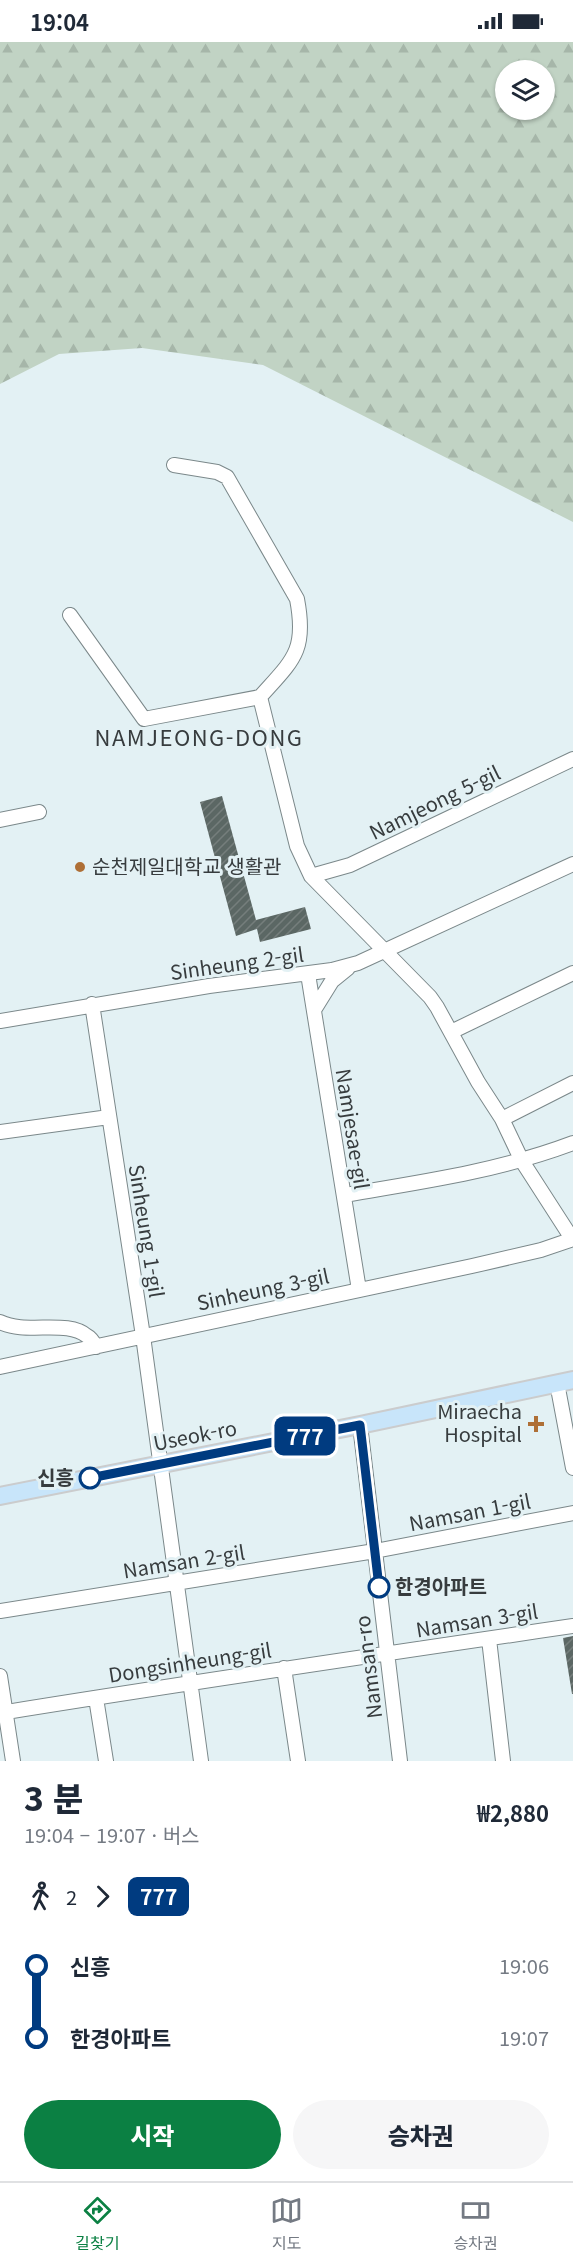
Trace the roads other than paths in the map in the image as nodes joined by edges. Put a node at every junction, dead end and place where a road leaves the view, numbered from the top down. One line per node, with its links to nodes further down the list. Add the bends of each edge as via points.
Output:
1 (174, 465): 3 (street, via 227,477 297,599 301,639 298,647)
2 (70, 615): 3 (street, via 144,719)
3 (260, 697): 8 (street, via 297,846)
4 (573, 759): 8 (street, Namjeong 5-gil, via 350,865)
5 (39, 812): 6 (street)
6 (0, 820)
7 (573, 864): 9 (street)
8 (311, 876): 9 (street)
9 (384, 951): 10 (street, Sinheung 2-gil); 16 (street, via 430,997)
10 (355, 964): 12 (street, Sinheung 2-gil); 14 (street, via 332,981)
11 (573, 973): 16 (street)
12 (308, 974): 13 (street, Sinheung 2-gil); 14 (street, Namjesae-gil)
13 (92, 1004): 15 (street, Sinheung 2-gil); 18 (street, Sinheung 1-gil)
14 (314, 1010): 23 (street, Namjesae-gil)
15 (0, 1021)
16 (451, 1032): 19 (street)
17 (573, 1083): 19 (street)
18 (109, 1117): 20 (street); 27 (street, Sinheung 1-gil)
19 (502, 1119): 22 (street)
20 (0, 1132)
21 (573, 1143): 22 (street)
22 (522, 1161): 23 (street); 24 (street)
23 (344, 1195): 25 (street, Namjesae-gil)
24 (573, 1238): 25 (street, via 541,1250)
25 (359, 1290): 27 (street, Sinheung 3-gil)
26 (0, 1322): 28 (street, via 20,1328 78,1331)
27 (143, 1336): 28 (street, Sinheung 3-gil); 32 (street, Sinheung 1-gil)
28 (96, 1347): 29 (street, Sinheung 3-gil)
29 (0, 1367)
30 (565, 1382): 31 (main road, Useok-ro); 33 (street)
31 (360, 1425): 32 (main road, Useok-ro); 36 (street, Namsan-ro)
32 (160, 1464): 34 (main road, Useok-ro); 37 (street, Sinheung 1-gil)
33 (573, 1468)
34 (0, 1496)
35 (573, 1513): 36 (street, Namsan 1-gil)
36 (375, 1551): 37 (street, Namsan 2-gil); 41 (street, Namsan-ro)
37 (175, 1584): 38 (street, Namsan 2-gil); 44 (street, Sinheung 1-gil)
38 (0, 1611)
39 (573, 1626): 40 (street, Namsan 3-gil)
40 (489, 1639): 41 (street, Namsan 3-gil); 52 (street)
41 (387, 1655): 42 (street, Dongsinheung-gil); 51 (street, Namsan-ro)
42 (284, 1668): 44 (street, Dongsinheung-gil); 50 (street)
43 (0, 1676): 46 (street)
44 (189, 1683): 45 (street, Dongsinheung-gil); 49 (street, Sinheung 1-gil)
45 (96, 1698): 46 (street, Dongsinheung-gil); 48 (street)
46 (3, 1712): 47 (street)
47 (13, 1761)
48 (106, 1761)
49 (201, 1761)
50 (298, 1761)
51 (400, 1761)
52 (503, 1761)

